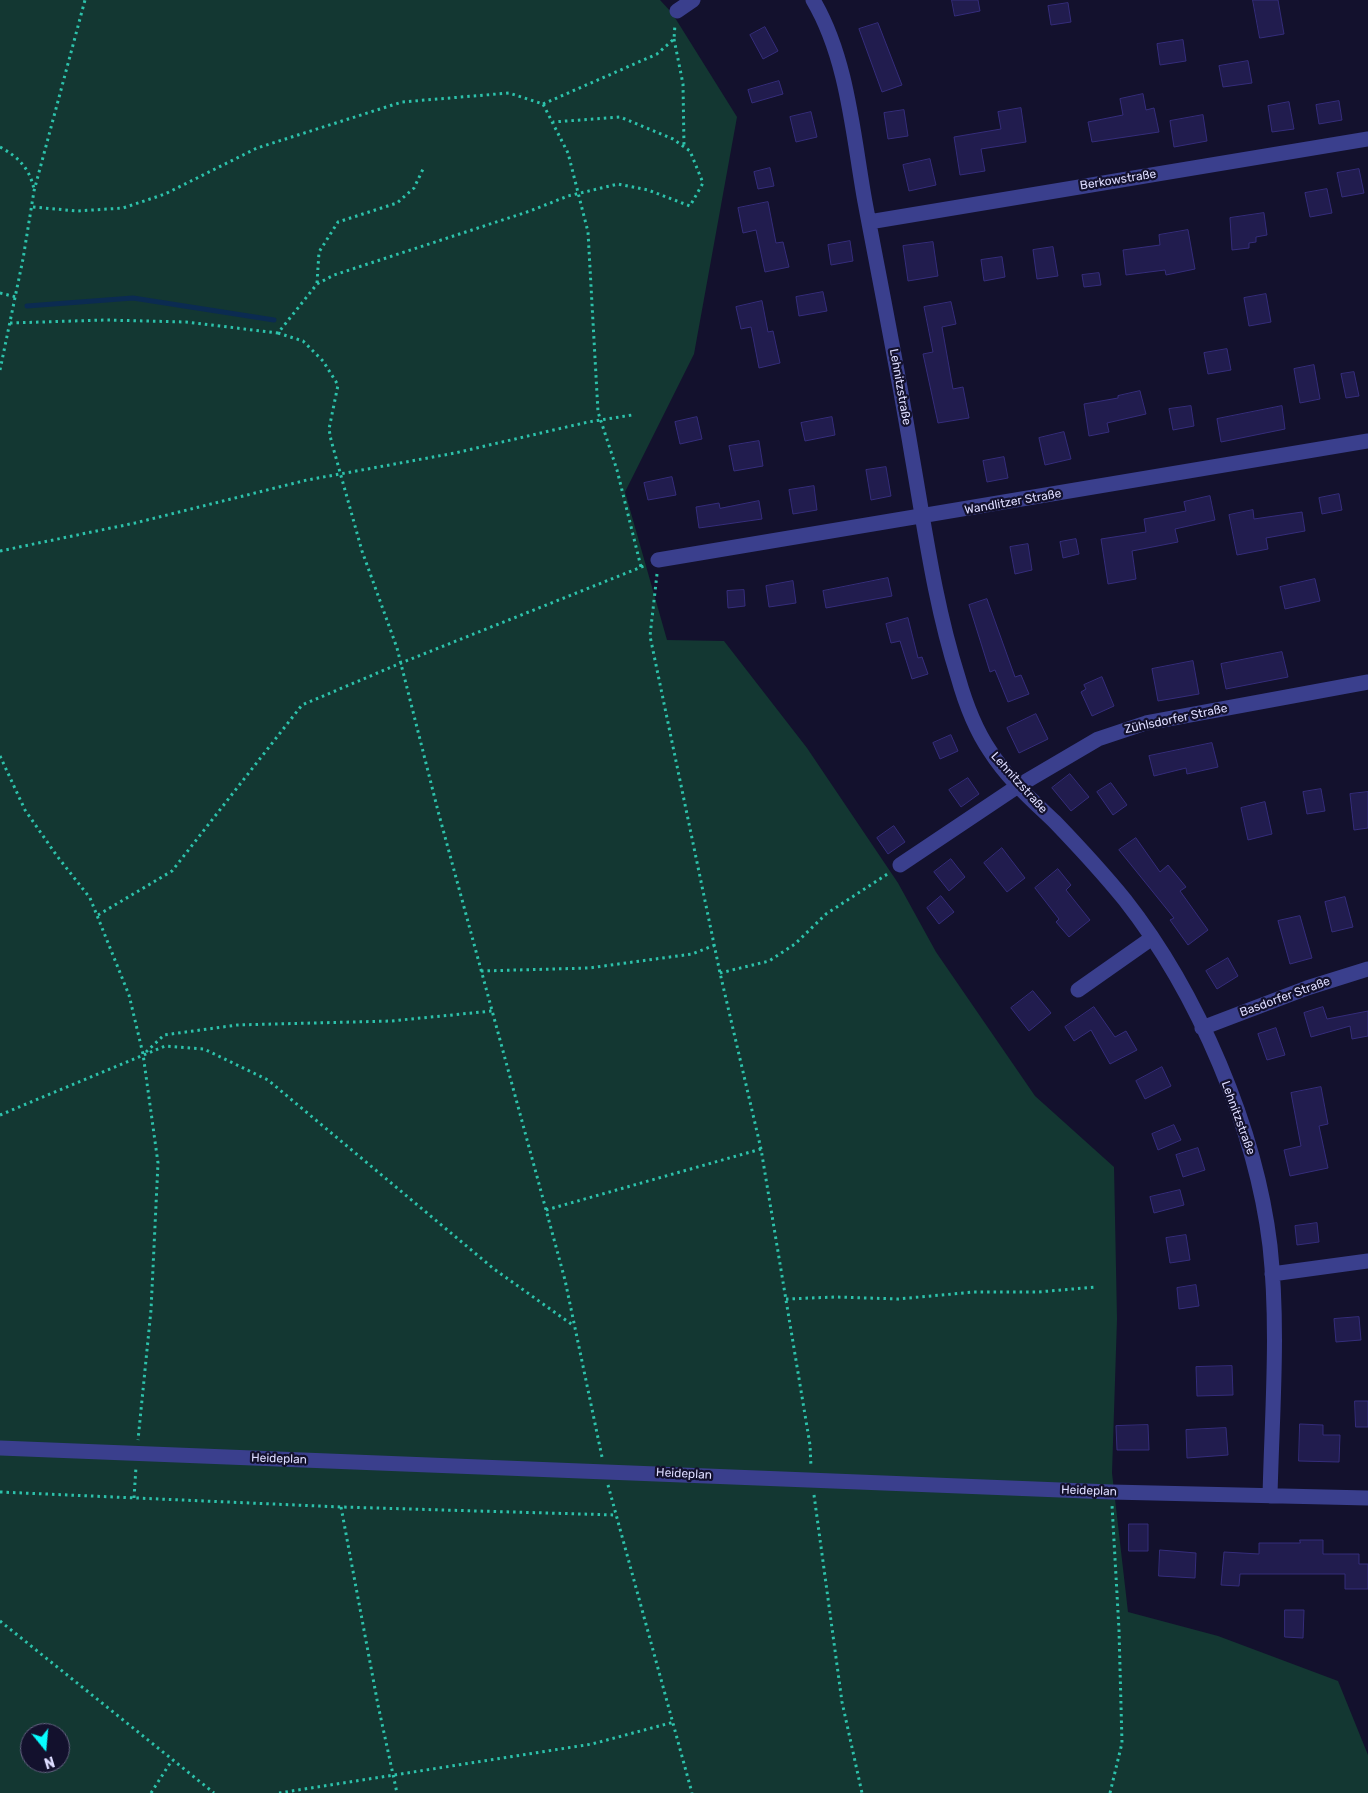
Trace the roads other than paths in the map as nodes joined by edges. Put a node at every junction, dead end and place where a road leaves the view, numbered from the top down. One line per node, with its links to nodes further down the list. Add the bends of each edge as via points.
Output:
1 (693, 0): 3 (street)
2 (813, 0): 5 (street, Lehnitzstraße, via 827,30 841,75)
3 (677, 12)
4 (1368, 139): 5 (street, Berkowstraße)
5 (869, 222): 7 (street, Lehnitzstraße)
6 (1368, 441): 7 (street, Wandlitzer Straße)
7 (923, 518): 8 (street, Wandlitzer Straße); 10 (street, Lehnitzstraße, via 938,599 959,683 982,739)
8 (658, 560)
9 (1368, 682): 10 (street, Zühlsdorfer Straße, via 1122,730 1077,749)
10 (1018, 786): 11 (street, Zühlsdorfer Straße); 12 (street, Lehnitzstraße, via 1096,865)
11 (900, 865)
12 (1152, 938): 14 (street); 15 (street, Lehnitzstraße)
13 (1368, 969): 15 (street, Basdorfer Straße, via 1307,988)
14 (1078, 990)
15 (1202, 1028): 17 (street, Lehnitzstraße, via 1253,1158 1266,1221)
16 (1368, 1261): 17 (street)
17 (1272, 1274): 19 (street, Lehnitzstraße, via 1274,1346)
18 (0, 1448): 19 (street, Heideplan)
19 (1270, 1496): 20 (street, Heideplan)
20 (1368, 1498)

